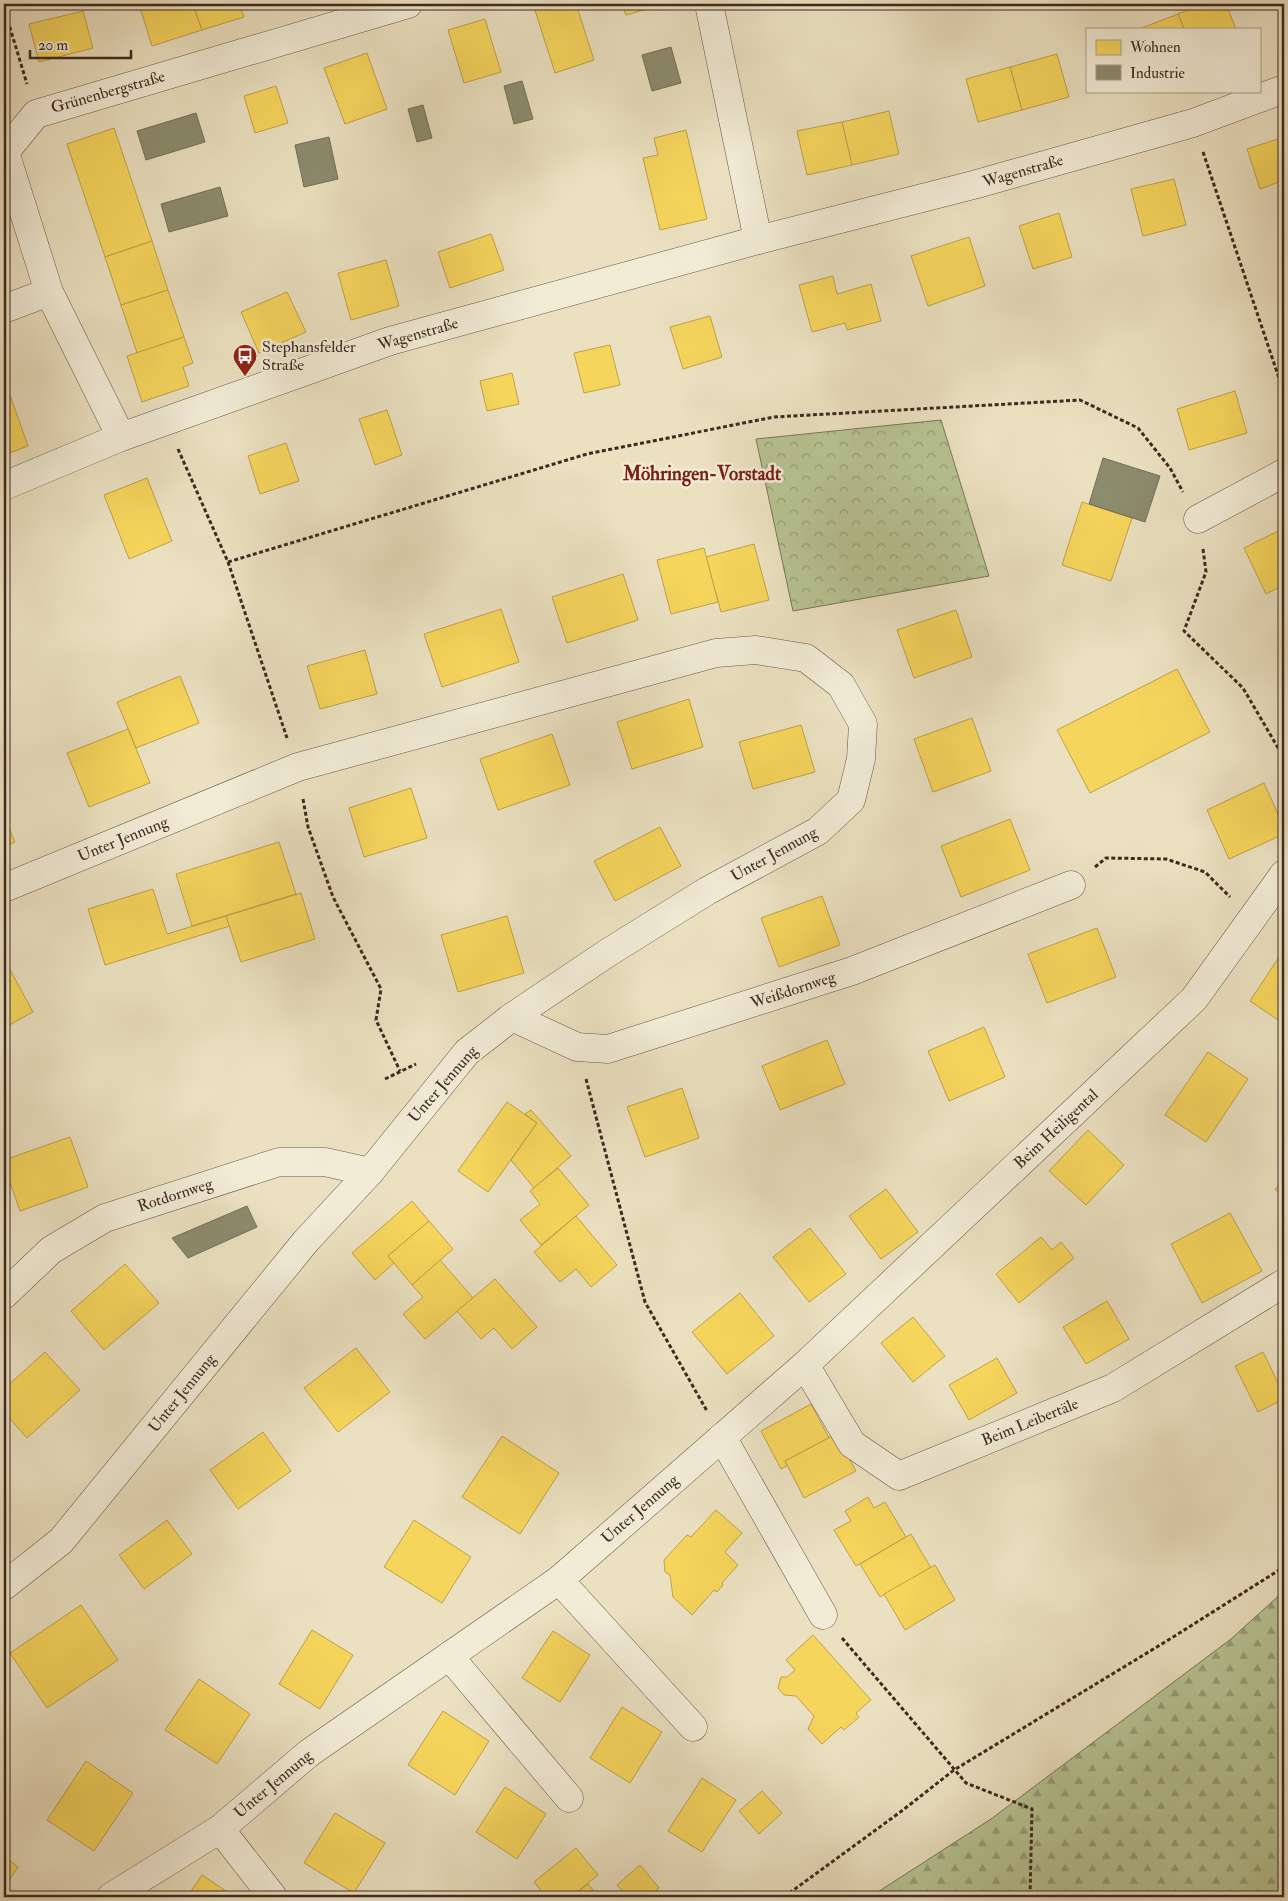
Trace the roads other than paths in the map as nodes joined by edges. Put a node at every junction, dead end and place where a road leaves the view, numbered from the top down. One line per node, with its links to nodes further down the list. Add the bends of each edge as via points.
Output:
1 (408, 4): 5 (street, Grünenbergstraße, via 36,114 5,152)
2 (709, 4): 4 (street)
3 (1284, 88): 4 (street, Wagenstraße, via 1193,123 977,184)
4 (758, 240): 7 (street, Wagenstraße, via 390,341)
5 (49, 292): 6 (street); 7 (street, Grünenbergstraße)
6 (4, 309)
7 (120, 437): 9 (street, Wagenstraße)
8 (1284, 473): 10 (street)
9 (4, 486)
10 (1198, 519)
11 (1284, 874): 18 (street, Beim Heiligental, via 1194,999)
12 (1071, 885): 14 (street, Weißdornweg, via 852,971 608,1049 578,1047)
13 (4, 888): 14 (street, Unter Jennung, via 298,767 716,653 756,650 806,658 841,684 863,724 861,759 851,800 818,831 707,891)
14 (512, 1017): 15 (street, Unter Jennung, via 467,1052)
15 (370, 1172): 17 (street, Rotdornweg, via 325,1162 278,1162 105,1218 51,1250); 21 (street, Unter Jennung, via 306,1241 61,1541)
16 (1284, 1284): 18 (street, Beim Leibertäle, via 1113,1388 899,1476 852,1444)
17 (4, 1295)
18 (805, 1365): 19 (street, Unter Jennung)
19 (722, 1437): 20 (street, Unter Jennung); 22 (street)
20 (558, 1580): 23 (street, Unter Jennung); 24 (street)
21 (4, 1586)
22 (823, 1615)
23 (449, 1656): 25 (street); 26 (street, Unter Jennung, via 308,1753)
24 (693, 1727)
25 (569, 1798)
26 (220, 1829): 27 (street, Unter Jennung); 28 (street, Unter Jennung)
27 (111, 1897)
28 (273, 1897)

